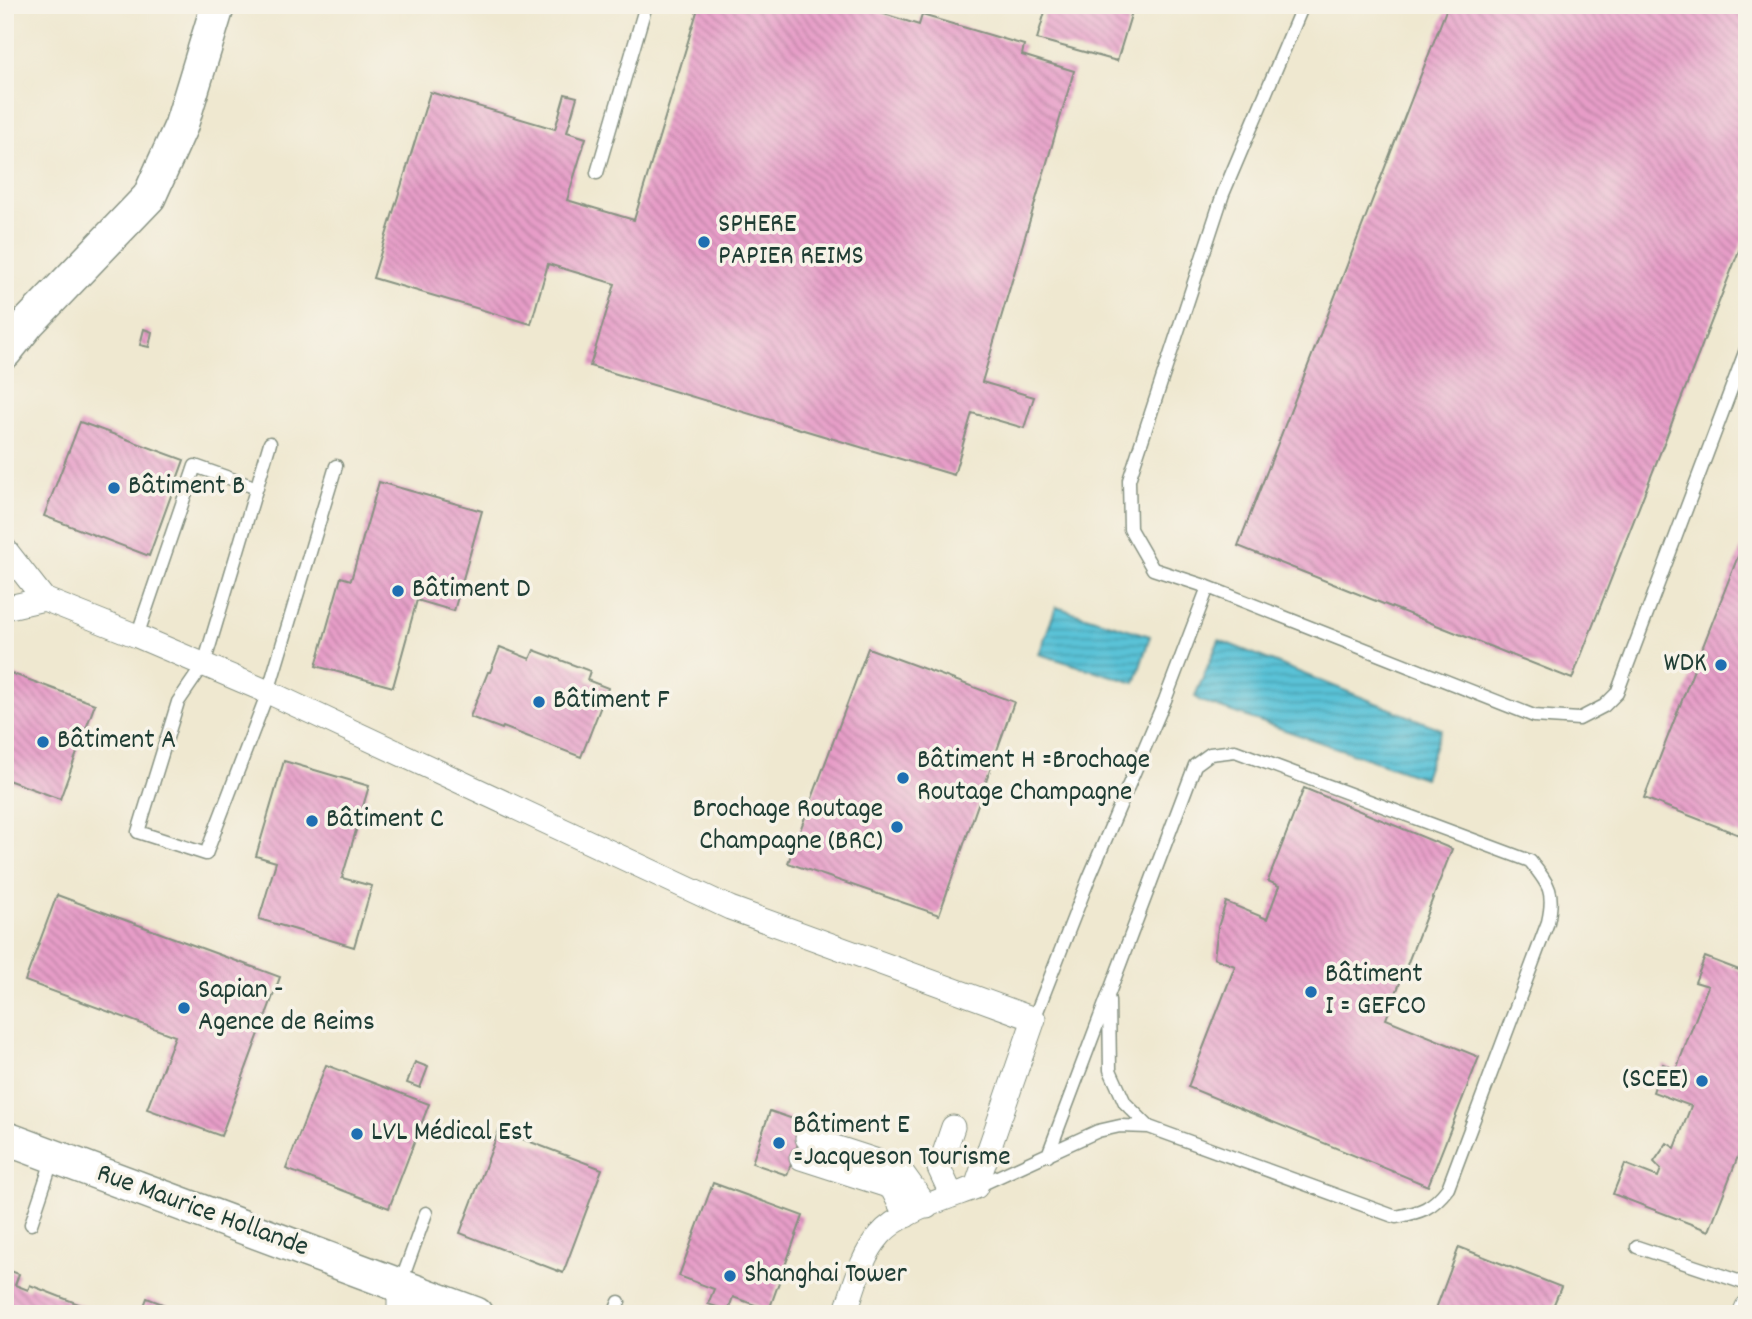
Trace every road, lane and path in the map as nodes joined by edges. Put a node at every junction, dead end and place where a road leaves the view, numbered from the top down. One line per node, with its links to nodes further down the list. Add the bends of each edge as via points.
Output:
1 (218, 5): 6 (street, via 181,126 149,197)
2 (646, 5): 4 (lane)
3 (1303, 5): 11 (lane, via 1223,194 1129,480 1130,529 1153,569)
4 (597, 173)
5 (1747, 347): 11 (lane, via 1617,693 1579,719 1534,716)
6 (5, 352)
7 (270, 443): 9 (lane)
8 (336, 466): 16 (lane)
9 (257, 488): 14 (lane, via 195,466); 15 (lane)
10 (5, 548): 12 (street)
11 (1208, 587): 18 (lane)
12 (44, 599): 13 (street); 14 (street)
13 (5, 608)
14 (137, 636): 15 (street)
15 (204, 664): 16 (street); 16 (lane, via 178,702 138,832 206,855)
16 (268, 692): 18 (street, via 730,908)
17 (1109, 993): 20 (lane, via 1110,1070 1125,1103); 20 (lane, via 1195,765 1210,754 1235,751 1530,861 1547,882 1552,903 1548,922 1448,1188 1420,1212 1396,1217); 22 (lane)
18 (1034, 1019): 24 (street)
19 (953, 1127): 25 (street, via 939,1168)
20 (1149, 1127): 22 (lane, via 1098,1131)
21 (5, 1138): 23 (street, Rue Maurice Hollande)
22 (1048, 1155): 24 (lane)
23 (53, 1157): 29 (lane); 32 (street, Rue Maurice Hollande)
24 (976, 1187): 25 (street)
25 (952, 1196): 26 (street)
26 (927, 1207): 28 (street); 28 (street, via 899,1168 804,1148 891,1187)
27 (426, 1213): 32 (lane)
28 (906, 1216): 35 (street, via 873,1244)
29 (31, 1224)
30 (1637, 1247): 31 (lane)
31 (1747, 1284)
32 (399, 1300): 34 (street, Rue Maurice Hollande)
33 (1747, 1307): 36 (street)
34 (476, 1314)
35 (845, 1314)
36 (1744, 1314)

